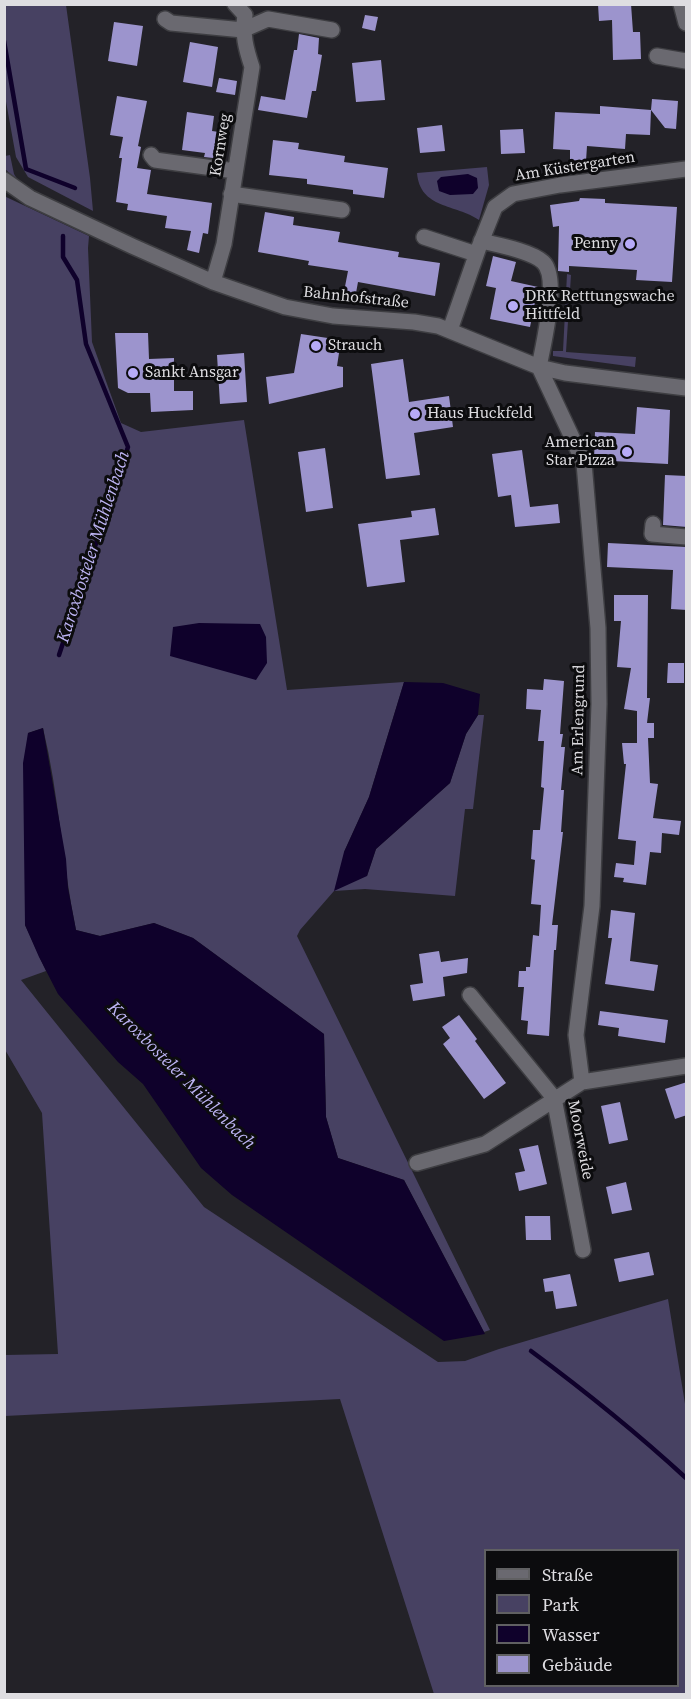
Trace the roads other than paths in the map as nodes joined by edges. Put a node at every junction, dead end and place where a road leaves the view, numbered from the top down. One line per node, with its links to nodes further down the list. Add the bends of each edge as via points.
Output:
1 (681, 4): 4 (street)
2 (240, 10): 5 (street, Kornweg)
3 (165, 19): 5 (street, via 171,23)
4 (687, 23)
5 (243, 30): 6 (street, via 268,19); 11 (street, Kornweg, via 252,67)
6 (332, 30)
7 (657, 56): 8 (street)
8 (687, 61)
9 (151, 155): 11 (street, via 155,160)
10 (687, 169): 16 (street, Am Küstergarten, via 513,194 495,207)
11 (235, 171): 13 (street, Kornweg)
12 (4, 180): 17 (street, Bahnhofstraße, via 30,198)
13 (231, 194): 14 (street); 17 (street, Kornweg, via 224,244)
14 (342, 210)
15 (424, 237): 16 (street)
16 (479, 248): 18 (street, Am Küstergarten); 19 (street, via 533,257 548,267 550,293)
17 (213, 282): 18 (street, Bahnhofstraße, via 285,307)
18 (450, 330): 19 (street, Bahnhofstraße)
19 (539, 367): 20 (street, Bahnhofstraße); 25 (street, Am Erlengrund, via 584,463 598,628 592,906 576,1035)
20 (687, 388)
21 (653, 524): 22 (street, via 652,534)
22 (687, 537)
23 (470, 995): 26 (street, Moorweide)
24 (687, 1065): 25 (street)
25 (582, 1082): 26 (street)
26 (554, 1098): 27 (street, via 485,1144); 28 (street, Moorweide)
27 (417, 1163)
28 (583, 1250)

